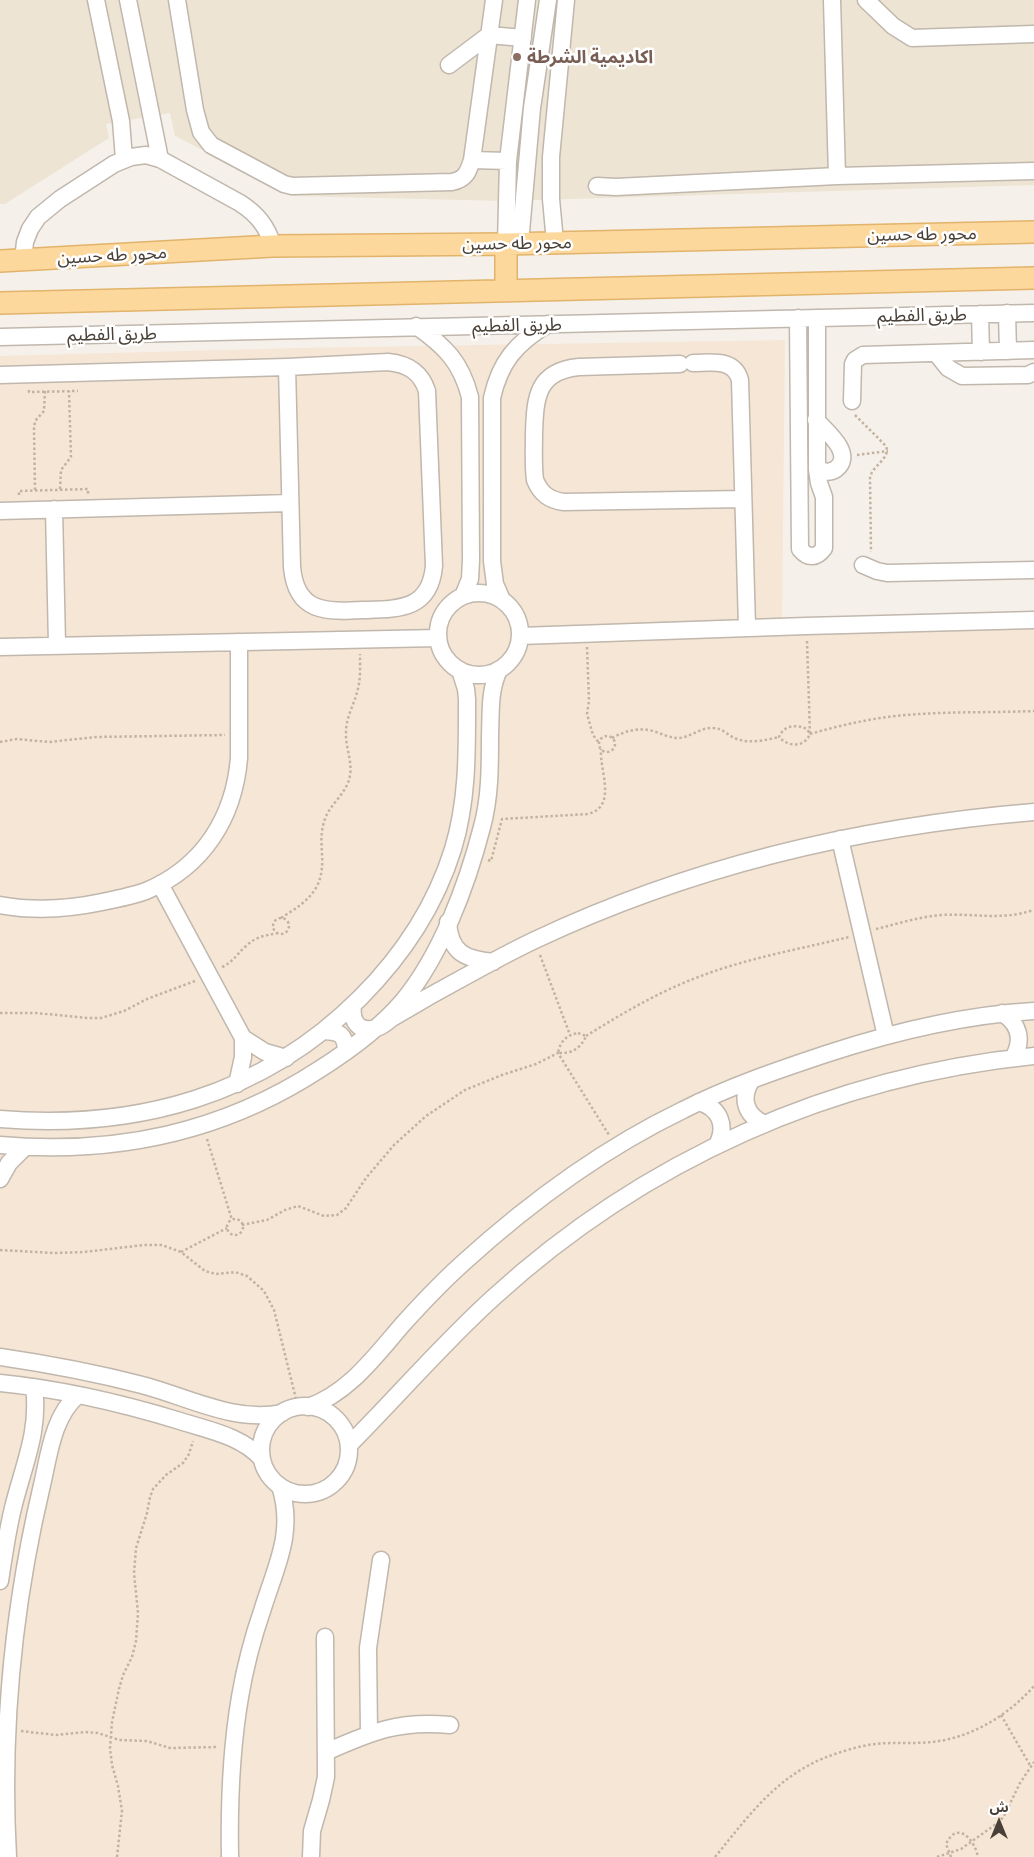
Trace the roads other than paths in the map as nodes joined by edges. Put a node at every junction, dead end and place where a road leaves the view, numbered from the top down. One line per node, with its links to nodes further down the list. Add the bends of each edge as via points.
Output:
1 (96, 0): 16 (street, via 121,122)
2 (128, 0): 17 (street)
3 (177, 0): 18 (street, via 195,110 201,132 211,145 292,186 452,182 466,175)
4 (494, 0): 11 (street)
5 (527, 0): 12 (street)
6 (548, 0): 14 (street)
7 (566, 0): 15 (street)
8 (832, 0): 21 (street)
9 (866, 0): 10 (street, via 893,26 912,38)
10 (1034, 34)
11 (489, 35): 12 (street); 13 (street); 18 (street)
12 (523, 38): 19 (street)
13 (449, 65)
14 (527, 156): 15 (street); 25 (street)
15 (551, 157): 24 (street)
16 (124, 159): 17 (street, via 146,156); 27 (street, via 60,199 38,217 27,235)
17 (160, 159): 26 (street, via 252,211 270,235)
18 (472, 160): 19 (street)
19 (508, 161): 25 (street)
20 (1034, 171): 21 (street)
21 (836, 176): 22 (street)
22 (597, 186)
23 (1034, 232): 24 (main road, محور طه حسين)
24 (555, 242): 25 (main road, محور طه حسين)
25 (513, 243): 26 (main road, محور طه حسين); 30 (main road)
26 (273, 246): 27 (main road, محور طه حسين)
27 (23, 260): 28 (main road, محور طه حسين)
28 (0, 261)
29 (1034, 278): 30 (main road)
30 (506, 290): 31 (main road)
31 (0, 303)
32 (1034, 312): 33 (street, طريق الفطيم)
33 (1007, 313): 34 (street, طريق الفطيم); 41 (street)
34 (980, 314): 36 (street, طريق الفطيم); 42 (street)
35 (798, 318): 36 (street, طريق الفطيم); 37 (street, طريق الفطيم); 47 (street)
36 (817, 318): 48 (street)
37 (548, 324): 38 (street, طريق الفطيم); 60 (street, via 532,333 510,355 498,376 492,398 492,561 495,584)
38 (416, 326): 39 (street, طريق الفطيم); 59 (street, via 456,361 470,397 471,560 470,579)
39 (0, 337)
40 (1034, 350): 41 (street)
41 (1008, 351): 42 (street)
42 (981, 352): 43 (street)
43 (936, 353): 45 (street, via 948,368 962,376 1028,375); 49 (street, via 858,357 853,364)
44 (287, 367): 46 (street); 54 (street); 54 (street, via 388,362 412,368 424,383 428,402 434,566 429,586 415,602 395,610 332,612 307,602 293,580)
45 (1034, 372)
46 (0, 375)
47 (800, 393): 48 (street); 51 (street)
48 (816, 393): 50 (street)
49 (852, 406)
50 (816, 420): 52 (street); 52 (street, via 838,444 842,457 840,464 829,472)
51 (800, 454): 52 (street); 52 (street, via 800,550 812,557 824,548 824,496 818,483)
52 (817, 461)
53 (743, 499): 53 (street, via 564,502 546,496 535,480 537,394 554,373 566,368 686,364 726,364 732,367 738,375); 62 (street)
54 (290, 503): 55 (street)
55 (54, 509): 56 (street); 66 (street)
56 (0, 511)
57 (867, 567): 58 (street, via 887,573)
58 (1034, 570)
59 (464, 596): 60 (street, via 483,594); 64 (street, via 454,601 442,617)
60 (502, 600): 63 (street, via 516,616)
61 (1034, 620): 62 (street)
62 (747, 628): 63 (street)
63 (520, 636): 69 (street, via 512,659)
64 (438, 638): 65 (street); 68 (street, via 445,657)
65 (239, 642): 66 (street); 72 (street, via 238,776 228,811 199,854)
66 (57, 645): 67 (street)
67 (0, 647)
68 (460, 670): 69 (street, via 480,675); 76 (street, via 468,699 467,768 453,848 436,894 412,936 383,975)
69 (499, 670): 74 (street, via 491,699 487,802 475,855)
70 (1034, 812): 71 (street, via 916,825)
71 (840, 839): 75 (street, via 699,876 534,940); 81 (street)
72 (160, 884): 73 (street, via 129,896 88,905 37,908); 82 (street)
73 (0, 905)
74 (448, 922): 75 (street, via 453,944 461,953 471,959); 79 (street, via 436,949 403,1000)
75 (493, 962): 79 (street)
76 (353, 1005): 79 (street, via 353,1021 359,1026); 80 (street)
77 (1034, 1011): 78 (street)
78 (1002, 1014): 81 (street); 86 (street, via 1014,1023 1019,1037)
79 (377, 1028): 83 (street)
80 (324, 1031): 83 (street, via 342,1035); 85 (street)
81 (886, 1036): 87 (street)
82 (243, 1038): 85 (street, via 265,1052); 88 (street, via 243,1058)
83 (346, 1051): 94 (street, via 275,1096 203,1126 124,1144)
84 (1034, 1056): 86 (street)
85 (286, 1058): 88 (street)
86 (1013, 1058): 91 (street, via 942,1069 866,1087)
87 (751, 1081): 89 (street); 91 (street, via 744,1098 746,1106 756,1120)
88 (237, 1084): 90 (street, via 168,1108 118,1117 46,1121)
89 (699, 1102): 92 (street, via 715,1110 720,1118 722,1137); 100 (street, via 616,1147 565,1181 490,1239 420,1305 354,1379 332,1396)
90 (0, 1119)
91 (765, 1124): 92 (street)
92 (717, 1145): 102 (street, via 620,1200 526,1268 462,1327)
93 (0, 1146): 94 (street)
94 (25, 1147): 95 (street)
95 (0, 1179)
96 (0, 1357): 101 (street, via 100,1374 232,1413 268,1416)
97 (0, 1383): 98 (street)
98 (34, 1387): 99 (street); 106 (street, via 34,1433 13,1508)
99 (78, 1395): 103 (street, via 197,1426 234,1439); 111 (street, via 56,1430 35,1515 16,1622 7,1730)
100 (303, 1407): 101 (street); 102 (street, via 323,1410 336,1418 345,1430)
101 (282, 1413): 103 (street, via 263,1438)
102 (349, 1445): 104 (street, via 344,1473 328,1488 308,1494 293,1493)
103 (262, 1459): 104 (street, via 266,1470)
104 (280, 1486): 112 (street, via 285,1510 285,1539 258,1623 240,1697 233,1748)
105 (381, 1560): 109 (street, via 368,1648)
106 (0, 1580)
107 (325, 1637): 110 (street)
108 (450, 1725): 109 (street, via 401,1725)
109 (369, 1734): 110 (street)
110 (326, 1752): 113 (street, via 326,1776 312,1831)
111 (8, 1857)
112 (230, 1857)
113 (311, 1857)

